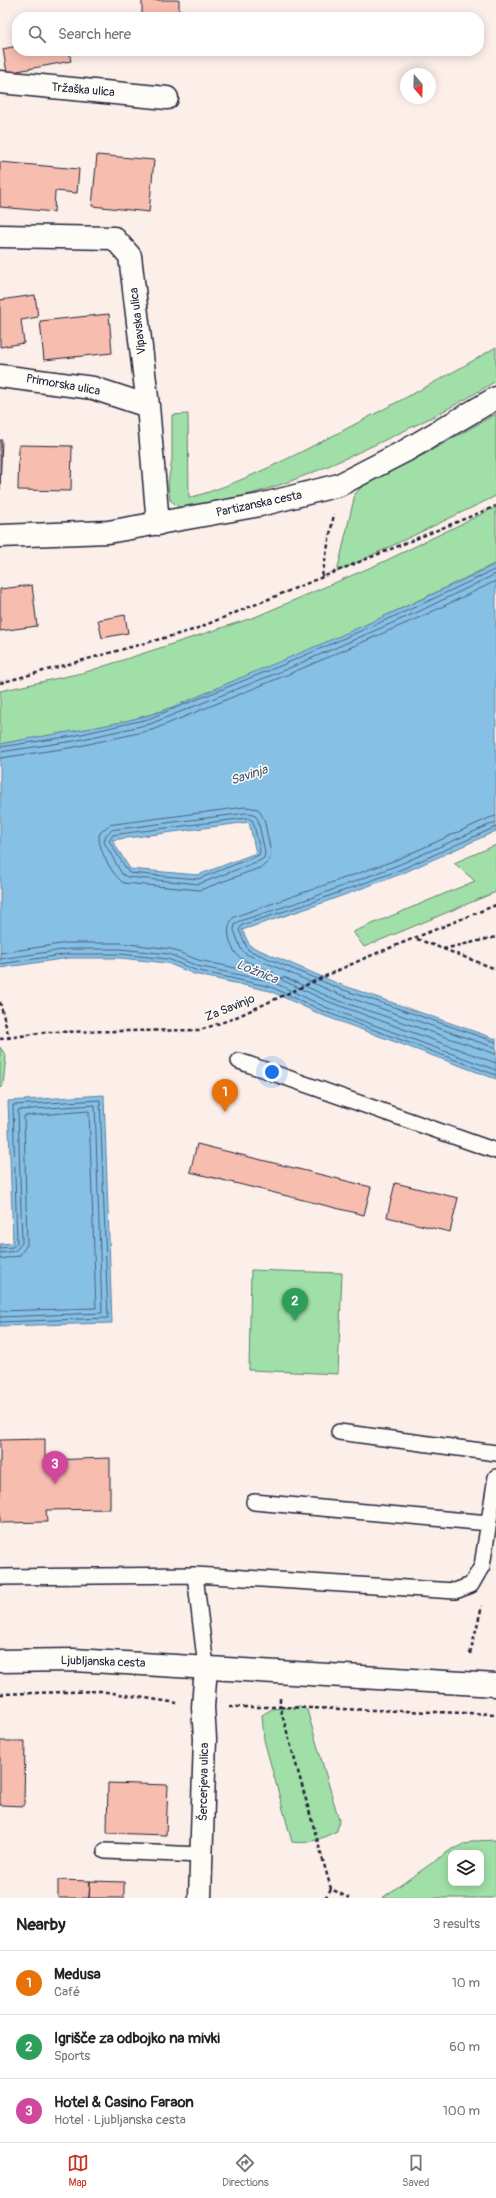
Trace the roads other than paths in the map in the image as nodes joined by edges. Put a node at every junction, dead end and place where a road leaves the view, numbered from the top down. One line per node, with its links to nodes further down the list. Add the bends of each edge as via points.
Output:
1 (0, 82): 2 (street, Tržaška ulica)
2 (167, 98)
3 (0, 236): 6 (street, Vipavska ulica, via 114,238 130,256)
4 (0, 376): 6 (street, Primorska ulica, via 93,388)
5 (496, 398): 7 (street, Partizanska cesta, via 405,451 339,485 260,505)
6 (148, 406): 7 (street, Vipavska ulica)
7 (158, 524): 8 (street, Partizanska cesta, via 108,532)
8 (0, 536)
9 (239, 1061): 10 (lane)
10 (496, 1151)
11 (339, 1432): 12 (lane)
12 (496, 1453)
13 (496, 1476): 15 (lane)
14 (254, 1502): 15 (lane)
15 (489, 1523): 16 (lane, via 482,1566 471,1585 455,1591)
16 (195, 1575): 17 (lane); 19 (lane)
17 (0, 1577)
18 (0, 1661): 19 (street, Ljubljanska cesta, via 74,1660)
19 (206, 1667): 20 (street, Ljubljanska cesta); 22 (street, Šercerjeva ulica, via 203,1707 205,1739)
20 (496, 1686)
21 (105, 1851): 22 (lane)
22 (202, 1854): 23 (street, Šercerjeva ulica)
23 (200, 1898)

